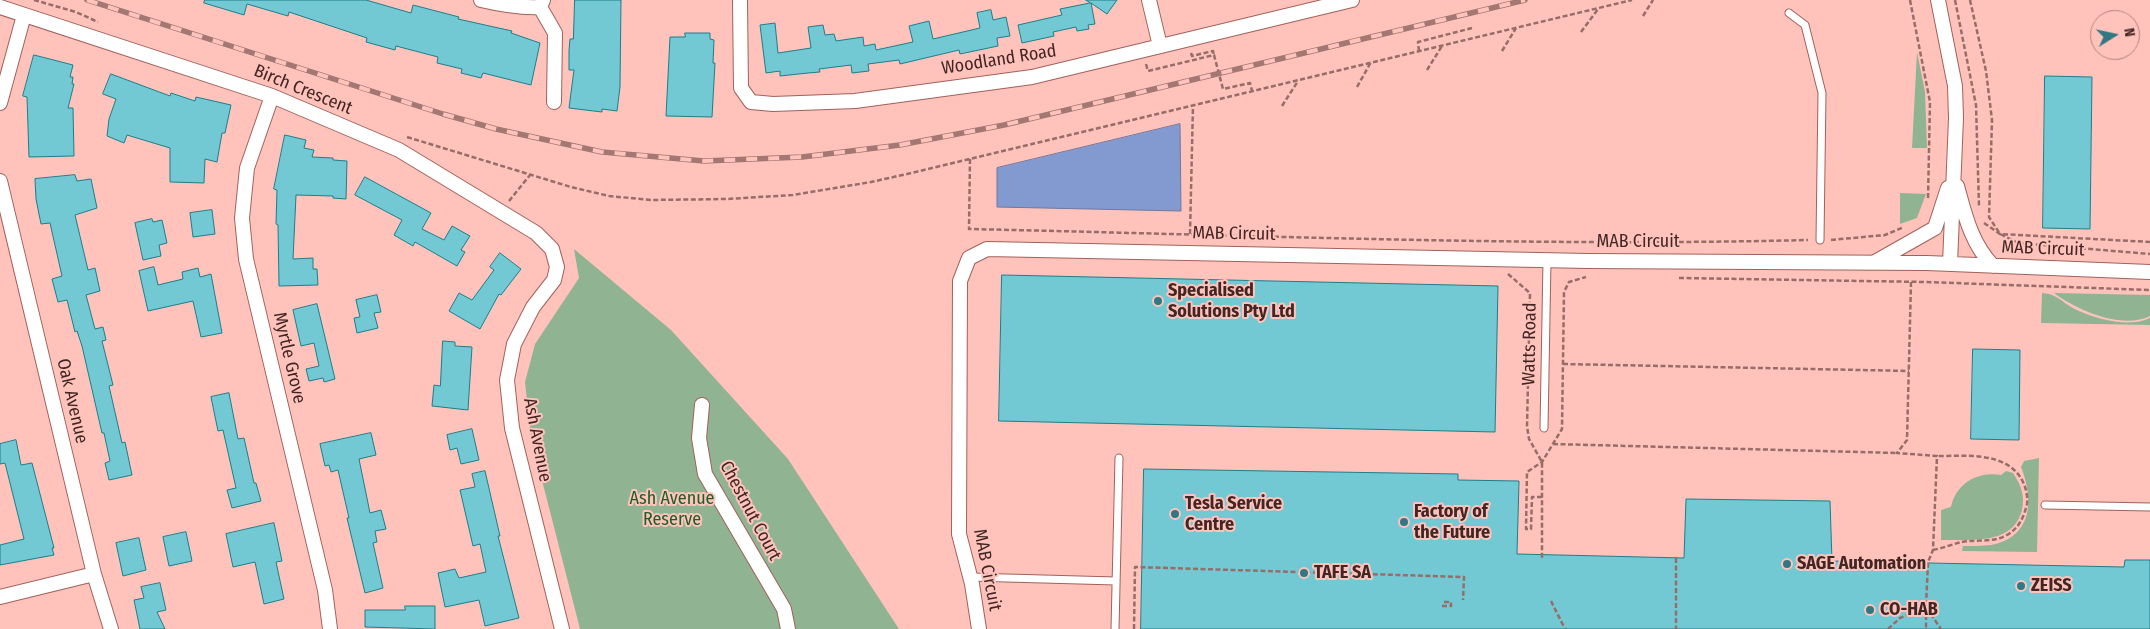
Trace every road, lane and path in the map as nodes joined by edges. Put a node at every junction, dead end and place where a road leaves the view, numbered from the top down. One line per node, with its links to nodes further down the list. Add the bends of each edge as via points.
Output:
1 (34, 0): 17 (path)
2 (481, 0): 11 (street, via 511,8)
3 (740, 0): 23 (street, Woodland Road, via 741,88 750,102 855,102 1032,77)
4 (1149, 0): 22 (street)
5 (1352, 0): 22 (street, Woodland Road)
6 (1632, 0): 13 (path)
7 (1653, 0): 16 (path)
8 (1938, 0): 40 (street, via 1955,86)
9 (1955, 0): 44 (path, via 1976,105)
10 (1970, 0): 47 (path, via 1986,71 1992,120 1989,217)
11 (542, 3): 34 (street, via 555,33)
12 (0, 7): 15 (street, Birch Crescent)
13 (1599, 8): 19 (path); 20 (path)
14 (1789, 13): 48 (lane, via 1805,26 1822,93)
15 (24, 15): 33 (street, Birch Crescent); 35 (street)
16 (1643, 16)
17 (98, 22)
18 (1472, 28): 24 (path, via 1418,42)
19 (1516, 28): 21 (path); 25 (path)
20 (1581, 32)
21 (1443, 45): 24 (path); 29 (path)
22 (1160, 46): 23 (street, Woodland Road)
23 (1143, 50): 27 (path, via 1148,71)
24 (1419, 51): 28 (path)
25 (1502, 51)
26 (1202, 53): 27 (path, via 1213,51)
27 (1214, 55): 32 (path, via 1224,89 1250,83)
28 (1370, 62): 30 (path); 31 (path)
29 (1427, 70)
30 (1299, 80): 32 (path); 37 (path)
31 (1357, 87)
32 (1252, 91): 36 (path)
33 (272, 96): 43 (street, Birch Crescent, via 399,150); 86 (street, Myrtle Grove, via 247,168 242,218 246,259 325,590)
34 (554, 102)
35 (0, 103)
36 (1193, 105): 39 (path); 46 (path)
37 (1282, 106)
38 (405, 136): 41 (path)
39 (970, 159): 41 (path, via 846,187 727,199 651,200 609,196); 46 (path, via 969,229)
40 (1953, 173): 53 (street, via 1935,228); 54 (street); 55 (street, via 1968,227 1982,254)
41 (530, 175): 43 (path)
42 (0, 181): 78 (street, Oak Avenue)
43 (500, 211): 56 (street, Birch Crescent, via 536,233 552,249)
44 (1980, 212)
45 (1981, 220): 47 (path)
46 (1190, 234): 49 (path)
47 (2000, 234): 50 (path); 51 (path, via 2018,243 2040,246)
48 (1820, 240)
49 (1588, 241)
50 (2150, 242)
51 (2150, 254)
52 (1547, 260): 53 (street, MAB Circuit); 66 (lane, Watts Road); 79 (street, MAB Circuit, via 997,249 987,249 969,258 960,281 958,534)
53 (1874, 263): 54 (street, MAB Circuit)
54 (1950, 264): 55 (street, MAB Circuit)
55 (1993, 266): 57 (street, MAB Circuit)
56 (557, 267): 87 (street, Ash Avenue, via 554,280 533,307 514,344 507,380 512,428)
57 (2150, 272)
58 (1507, 273): 71 (path, via 1530,293 1527,426 1529,439)
59 (1588, 276): 63 (path, via 1569,282 1564,292)
60 (1674, 278): 61 (path)
61 (1911, 282): 62 (path); 64 (path)
62 (2150, 290)
63 (1563, 364): 64 (path); 67 (path, via 1562,429)
64 (1908, 371): 68 (path, via 1907,440)
65 (702, 405): 88 (street, Chestnut Court, via 699,438 705,474 784,609)
66 (1544, 428)
67 (1553, 444): 68 (path); 71 (path)
68 (1896, 454): 69 (path)
69 (1937, 456): 75 (path); 75 (path, via 1994,459 2011,466 2025,486 2027,501 2024,517 2006,536)
70 (1119, 458): 80 (lane)
71 (1542, 462): 72 (path); 72 (path, via 1527,472 1526,529 1531,529 1532,496)
72 (1542, 497): 77 (path)
73 (2045, 505): 74 (lane)
74 (2150, 507)
75 (1933, 550): 84 (path, via 1928,562)
76 (1676, 558): 93 (path)
77 (1542, 559)
78 (94, 574): 81 (street); 85 (street, Oak Avenue)
79 (970, 577): 80 (lane); 89 (street, MAB Circuit)
80 (1116, 581): 90 (lane)
81 (0, 597)
82 (1463, 600): 91 (path, via 1464,577 1135,567)
83 (1550, 602): 92 (path)
84 (1926, 607): 94 (path, via 1900,618); 95 (path); 96 (path)
85 (111, 629)
86 (330, 629)
87 (562, 629)
88 (788, 629)
89 (979, 629)
90 (1115, 629)
91 (1134, 629)
92 (1565, 629)
93 (1676, 629)
94 (1888, 629)
95 (1926, 629)
96 (1941, 629)

